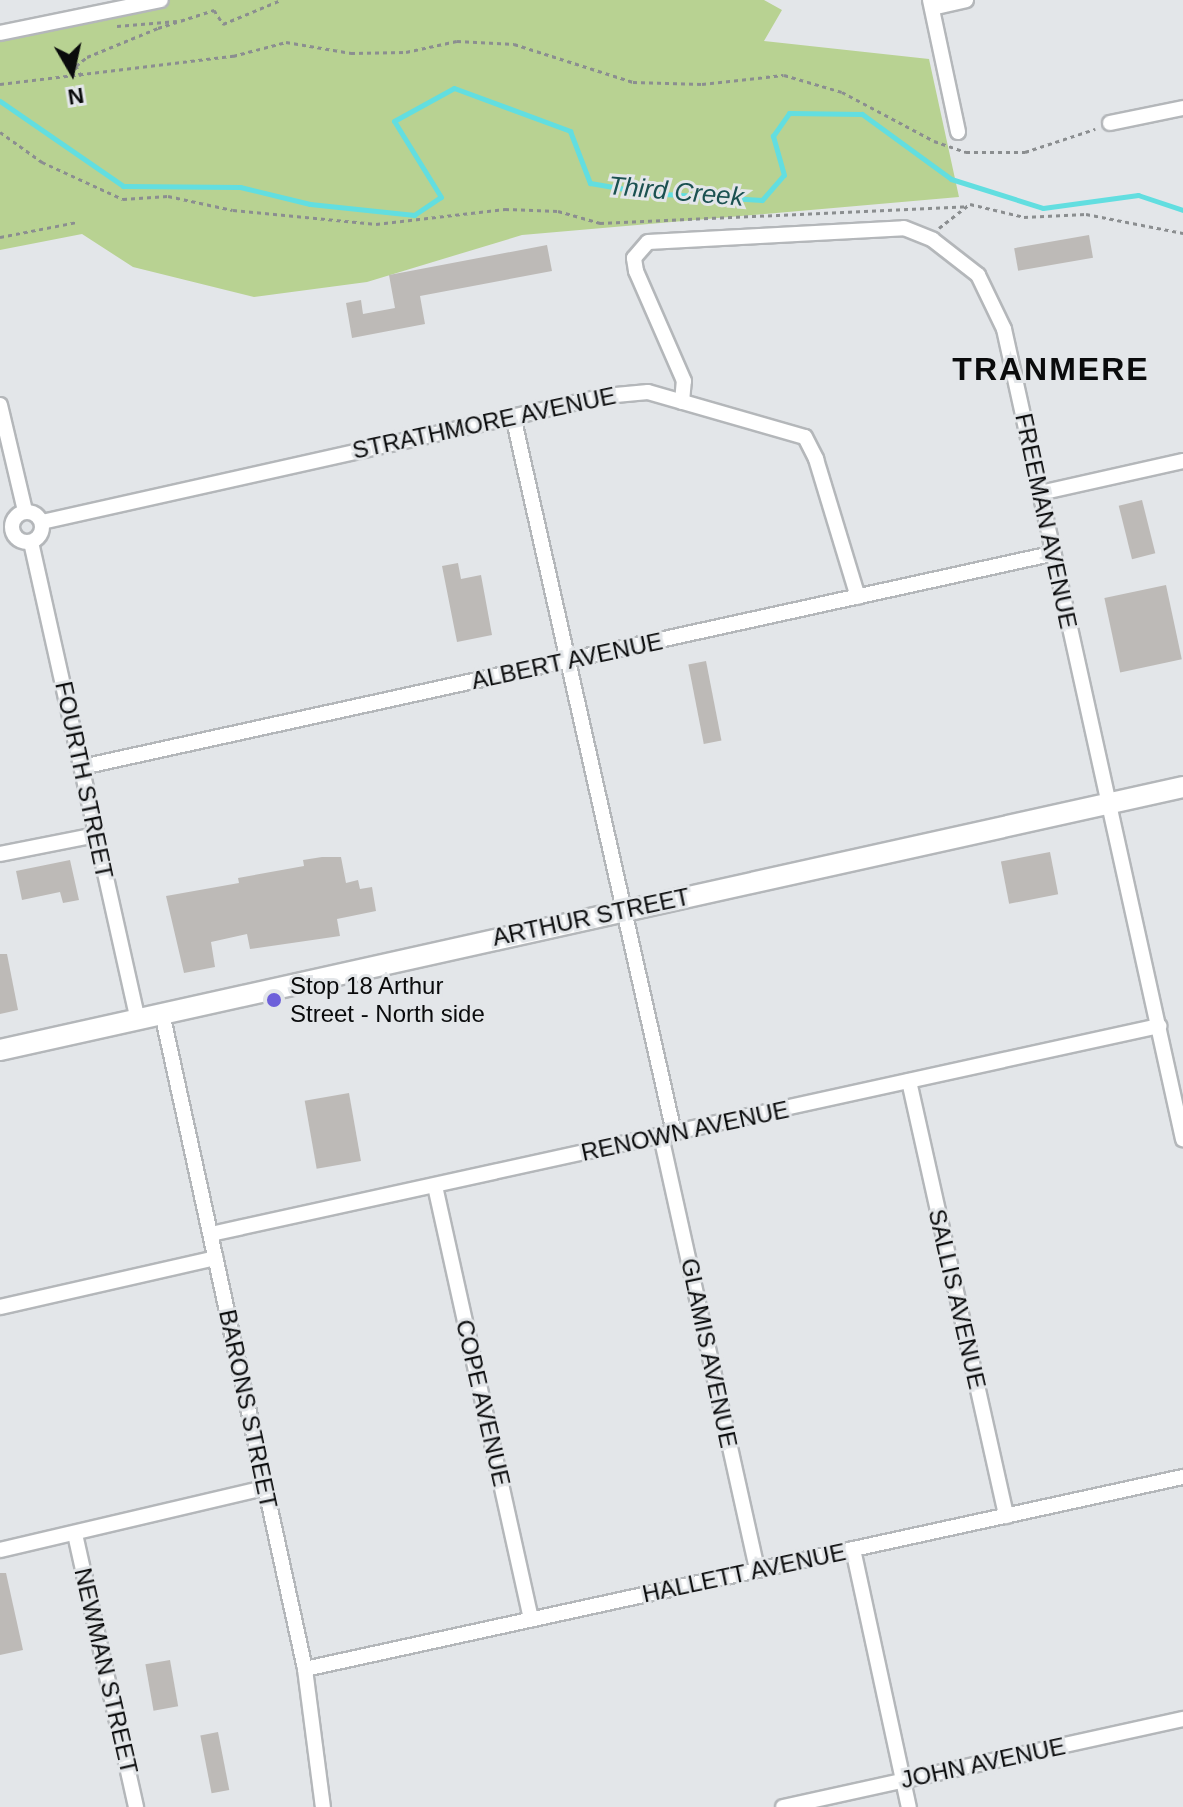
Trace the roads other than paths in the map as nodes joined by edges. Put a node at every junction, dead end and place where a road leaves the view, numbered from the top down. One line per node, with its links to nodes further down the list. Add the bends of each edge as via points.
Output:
1 (86, 0): 5 (street)
2 (161, 0): 5 (street)
3 (966, 0): 4 (street)
4 (931, 4): 9 (street)
5 (90, 15): 6 (street)
6 (0, 33)
7 (1183, 108): 8 (street)
8 (1110, 123)
9 (958, 132)
10 (682, 402): 12 (street, STRATHMORE AVENUE, via 629,391); 14 (street, FREEMAN AVENUE, via 684,381 636,271 634,258 648,242 904,228 927,237 978,275 996,304); 20 (street, STRATHMORE AVENUE, via 800,434 808,441)
11 (0, 405): 15 (street)
12 (513, 416): 16 (street, STRATHMORE AVENUE); 21 (street, GLAMIS AVENUE)
13 (1183, 461): 14 (street)
14 (1040, 493): 19 (street, FREEMAN AVENUE)
15 (25, 511): 16 (street); 17 (street)
16 (42, 522): 18 (street, via 40,536)
17 (6, 533): 18 (street)
18 (31, 542): 22 (street, FOURTH STREET)
19 (1051, 554): 20 (street, ALBERT AVENUE); 24 (street, FREEMAN AVENUE)
20 (858, 597): 21 (street, ALBERT AVENUE)
21 (569, 661): 22 (street, ALBERT AVENUE); 27 (street, GLAMIS AVENUE)
22 (82, 767): 25 (street, FOURTH STREET)
23 (1183, 787): 24 (street, ARTHUR STREET)
24 (1109, 804): 27 (street, ARTHUR STREET); 30 (street, FREEMAN AVENUE)
25 (96, 835): 26 (street); 29 (street, FOURTH STREET)
26 (0, 854)
27 (622, 910): 28 (street, ARTHUR STREET); 33 (street, GLAMIS AVENUE)
28 (162, 1013): 29 (street, ARTHUR STREET); 36 (street, BARONS STREET)
29 (138, 1019): 31 (street, ARTHUR STREET)
30 (1159, 1026): 32 (street, RENOWN AVENUE); 34 (street, FREEMAN AVENUE)
31 (0, 1050)
32 (909, 1081): 33 (street, RENOWN AVENUE); 41 (street, SALLIS AVENUE)
33 (667, 1135): 35 (street, RENOWN AVENUE); 45 (street, GLAMIS AVENUE)
34 (1183, 1139)
35 (435, 1186): 36 (street, RENOWN AVENUE); 46 (street, COPE AVENUE)
36 (211, 1234): 37 (street, BARONS STREET)
37 (216, 1258): 38 (street); 40 (street, BARONS STREET)
38 (0, 1307)
39 (1183, 1477): 41 (street, HALLETT AVENUE)
40 (265, 1488): 42 (street); 47 (street, BARONS STREET)
41 (1006, 1516): 43 (street, HALLETT AVENUE)
42 (75, 1534): 44 (street); 51 (street, NEWMAN STREET)
43 (853, 1549): 45 (street, HALLETT AVENUE); 49 (street)
44 (0, 1550)
45 (757, 1570): 46 (street, HALLETT AVENUE)
46 (531, 1619): 47 (street, HALLETT AVENUE)
47 (305, 1669): 50 (street, BARONS STREET)
48 (1183, 1719): 49 (street, JOHN AVENUE)
49 (904, 1780): 52 (street, JOHN AVENUE); 53 (street)
50 (321, 1806)
51 (136, 1807)
52 (783, 1807)
53 (909, 1807)

